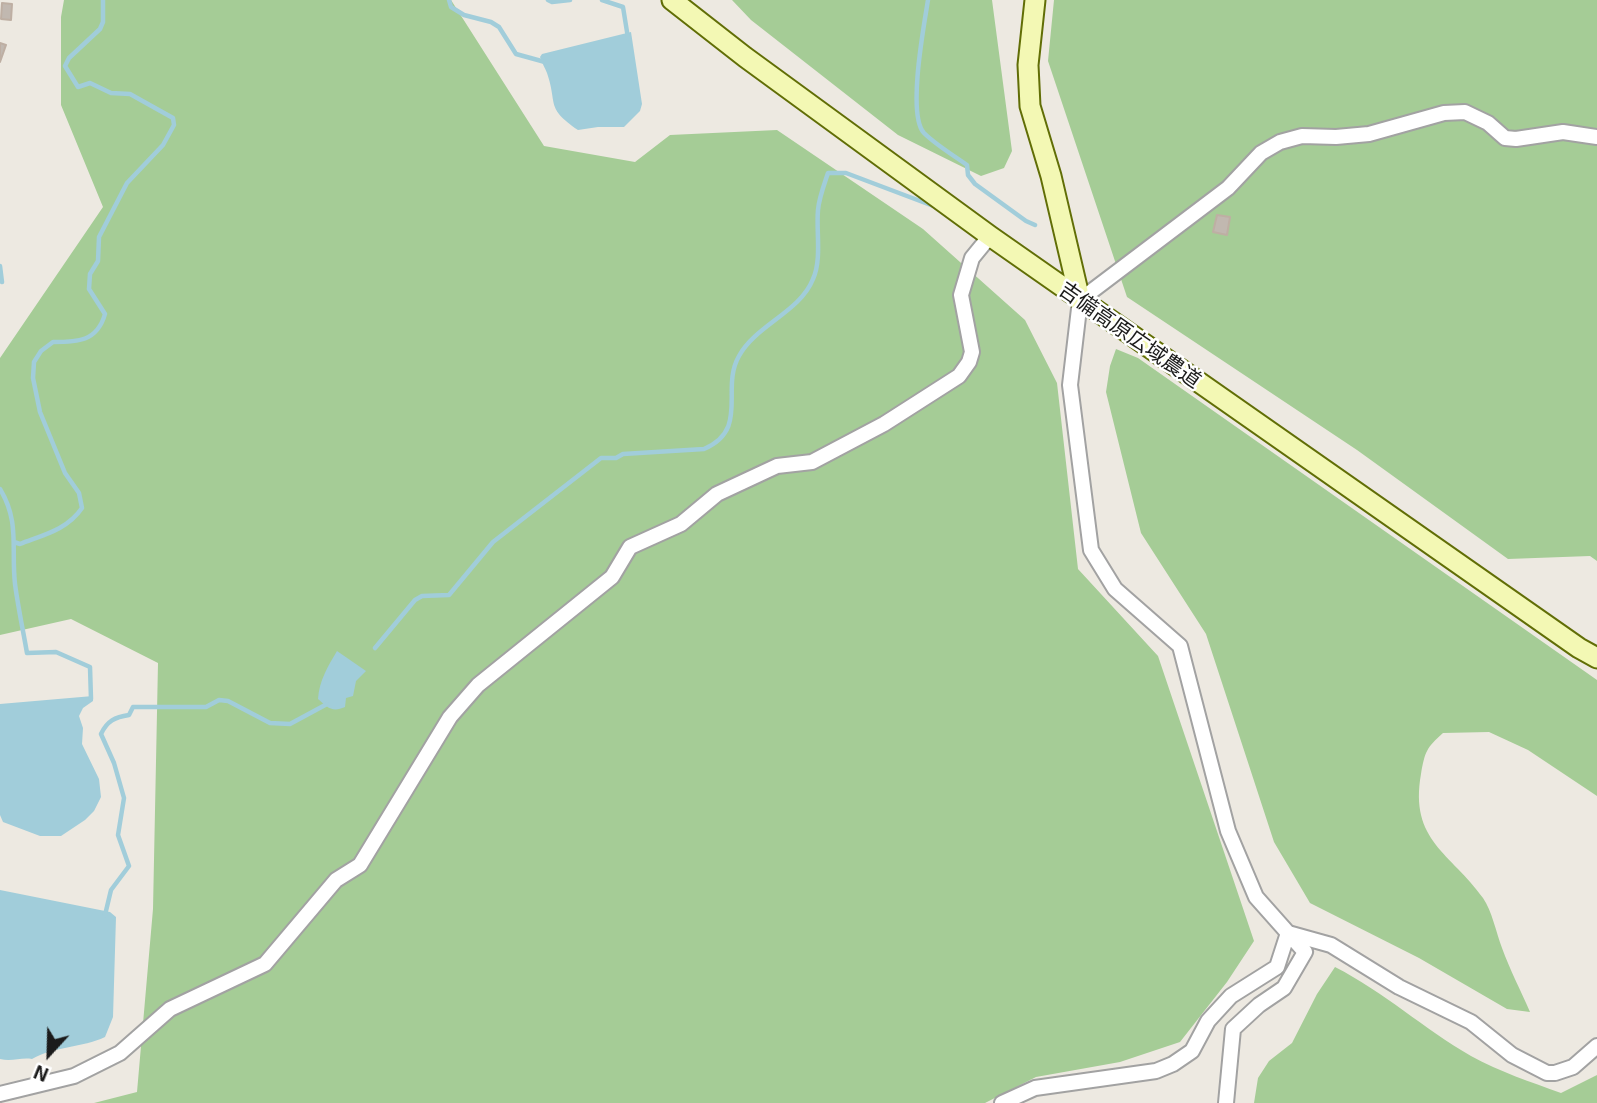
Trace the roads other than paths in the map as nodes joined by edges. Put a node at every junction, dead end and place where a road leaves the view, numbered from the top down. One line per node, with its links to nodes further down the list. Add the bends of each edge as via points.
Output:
1 (672, 0): 4 (street, 吉備高原広域農道)
2 (1035, 0): 5 (street, via 1028,65 1030,106)
3 (1597, 137): 5 (street, via 1563,132 1505,138 1465,112 1444,113 1369,134 1303,136 1280,142 1261,153 1228,188)
4 (990, 236): 5 (street, 吉備高原広域農道); 9 (street, via 972,258 961,295 972,352 959,376 884,424 812,462 777,466 717,495 681,524 630,547 612,577 478,685 450,717 360,865 336,880 265,964 170,1010 120,1053 74,1076)
5 (1080, 300): 6 (street, 吉備高原広域農道); 7 (street, via 1070,385 1091,550 1115,589 1180,646 1228,831 1256,897)
6 (1597, 658)
7 (1288, 933): 8 (street, via 1331,945 1471,1023 1512,1055 1547,1073 1573,1067); 10 (street, via 1278,967 1231,996 1208,1021 1192,1051 1173,1064 1156,1071 1035,1088); 11 (street, via 1305,953 1284,988 1233,1029)
8 (1597, 1046)
9 (0, 1094)
10 (1002, 1103)
11 (1226, 1103)

